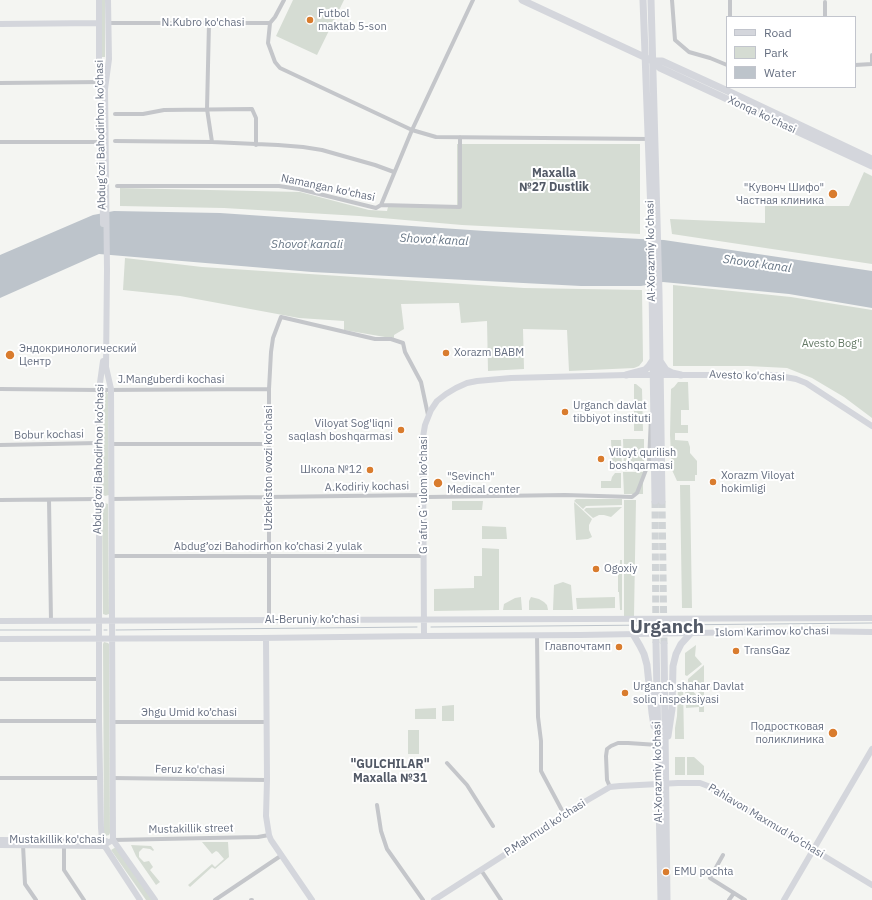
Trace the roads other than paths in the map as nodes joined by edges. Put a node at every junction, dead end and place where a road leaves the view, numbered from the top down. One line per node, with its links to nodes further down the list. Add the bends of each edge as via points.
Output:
1 (99, 0): 13 (main road, Abdug’ozi Bahodirhon ko’chasi)
2 (108, 0): 14 (main road, Abdug’ozi Bahodirhon ko’chasi)
3 (284, 0): 17 (street)
4 (473, 0): 30 (street, Namangan ko'chasi)
5 (522, 0): 19 (main road, Xonqa ko'chasi)
6 (643, 0): 19 (main road, Al-Xorazmiy ko’chasi)
7 (651, 0): 20 (main road, Al-Xorazmiy ko’chasi)
8 (672, 0): 22 (street, via 674,40 689,52)
9 (730, 0): 11 (street)
10 (826, 2): 12 (street)
11 (730, 16)
12 (825, 16)
13 (99, 23): 16 (main road); 24 (main road, Abdug’ozi Bahodirhon ko’chasi, via 99,59)
14 (108, 23): 15 (street, N.Kubro ko'chasi); 24 (main road, Abdug’ozi Bahodirhon ko’chasi, via 109,59)
15 (209, 23): 17 (street, N.Kubro ko'chasi); 28 (street)
16 (0, 24)
17 (270, 24): 30 (street, via 268,43 280,68)
18 (872, 55): 21 (street)
19 (645, 58): 20 (main road, Xonqa ko'chasi); 32 (main road, Al-Xorazmiy ko’chasi)
20 (653, 61): 26 (main road, Xonqa ko'chasi, via 662,61); 32 (main road, Al-Xorazmiy ko’chasi); 38 (main road, Xonqa ko'chasi, via 660,68)
21 (872, 64): 23 (street)
22 (726, 65)
23 (856, 65)
24 (104, 82): 25 (street); 44 (main road, Abdug’ozi Bahodirhon ko’chasi)
25 (0, 83)
26 (726, 88)
27 (732, 90): 38 (main road, Xonqa ko'chasi)
28 (207, 109): 29 (street); 36 (street); 37 (street, via 252,109 256,118)
29 (115, 114)
30 (412, 130): 31 (street, via 436,137); 41 (street, Namangan ko'chasi)
31 (460, 137): 32 (street); 43 (street, via 460,207)
32 (651, 139): 45 (main road, Al-Xorazmiy ko’chasi)
33 (115, 141): 36 (street)
34 (0, 142): 35 (street)
35 (99, 142)
36 (212, 142): 37 (street)
37 (256, 145): 41 (street, via 322,150)
38 (855, 154): 39 (main road, Xonqa ko'chasi); 40 (main road, Xonqa ko'chasi)
39 (872, 159)
40 (872, 166)
41 (394, 172): 43 (street, Namangan ko'chasi)
42 (117, 186): 43 (street, Namangan ko'chasi, via 279,186 376,208)
43 (381, 205)
44 (105, 270): 51 (main road, Abdug’ozi Bahodirhon ko’chasi, via 106,366); 52 (main road, Abdug’ozi Bahodirhon ko’chasi, via 102,366)
45 (657, 360): 46 (main road, via 645,370); 47 (main road, Al-Xorazmiy ko’chasi); 48 (main road, via 666,370)
46 (626, 375): 47 (main road, Gʻafur Gʻulom ko’chasi); 54 (main road, Gʻafur Gʻulom ko’chasi, via 511,378 467,383 437,401)
47 (657, 375): 48 (main road, Avesto ko'chasi); 53 (main road, Al-Xorazmiy ko’chasi); 53 (main road, Al-Xorazmiy ko’chasi, via 658,501)
48 (680, 375): 55 (main road, Avesto ko'chasi, via 774,375 796,379 810,385)
49 (269, 388): 51 (street, J.Manguberdi kochasi); 54 (street, Uzbekiston ovozi ko'chasi, via 273,338 281,317 403,343 421,382); 58 (street, Uzbekiston ovozi ko'chasi)
50 (0, 389): 52 (street, J.Manguberdi kochasi)
51 (111, 389): 52 (street, J.Manguberdi kochasi); 57 (main road, Abdug’ozi Bahodirhon ko’chasi)
52 (98, 390): 56 (main road, Abdug’ozi Bahodirhon ko’chasi)
53 (654, 402): 60 (street, A.Kodiriy kochasi, via 650,421 649,462 637,493 632,497)
54 (428, 415): 60 (main road, Gʻafur Gʻulom ko’chasi, via 423,437)
55 (872, 426)
56 (98, 443): 59 (street, Bobur kochasi); 62 (main road, Abdug’ozi Bahodirhon ko’chasi)
57 (112, 444): 58 (street); 63 (main road, Abdug’ozi Bahodirhon ko’chasi)
58 (269, 444): 61 (street, Uzbekiston ovozi ko'chasi)
59 (0, 445)
60 (423, 495): 61 (street, A.Kodiriy kochasi); 68 (main road, Gʻafur Gʻulom ko’chasi)
61 (269, 497): 63 (street, A.Kodiriy kochasi); 67 (street, Uzbekiston ovozi ko'chasi)
62 (99, 499): 65 (street); 73 (main road, Abdug’ozi Bahodirhon ko’chasi)
63 (112, 499): 66 (main road, Abdug’ozi Bahodirhon ko’chasi)
64 (0, 500): 65 (street)
65 (50, 500): 72 (street)
66 (112, 556): 67 (street, Abdug’ozi Bahodirhon ko’chasi 2 yulak); 74 (main road, Abdug’ozi Bahodirhon ko’chasi)
67 (269, 556): 68 (street, Abdug’ozi Bahodirhon ko’chasi 2 yulak); 75 (street, Uzbekiston ovozi ko'chasi)
68 (424, 556): 70 (main road, Gʻafur Gʻulom ko’chasi)
69 (872, 618): 71 (main road, Islom Karimov ko'chasi)
70 (424, 619): 71 (main road, Al-Beruniy ko’chasi); 75 (main road, Al-Beruniy ko’chasi); 82 (main road, Gʻafur Gʻulom ko’chasi)
71 (624, 619)
72 (51, 620): 73 (main road, Al-Beruniy ko’chasi); 76 (main road, Al-Beruniy ko’chasi)
73 (98, 620): 74 (main road, Al-Beruniy ko’chasi); 83 (main road, Abdug’ozi Bahodirhon ko’chasi)
74 (112, 620): 75 (main road, Al-Beruniy ko’chasi); 84 (main road, Abdug’ozi Bahodirhon ko’chasi)
75 (268, 620)
76 (0, 621)
77 (872, 632): 78 (main road, Islom Karimov ko'chasi)
78 (691, 633): 80 (main road, Islom Karimov ko'chasi); 95 (main road, via 681,644 673,666 672,709)
79 (624, 634): 80 (main road, Islom Karimov ko'chasi); 81 (main road, Al-Beruniy ko’chasi)
80 (632, 634): 93 (main road, via 644,654 647,665)
81 (537, 635): 82 (main road, Al-Beruniy ko’chasi); 104 (street, via 541,771)
82 (424, 636): 85 (main road, Al-Beruniy ko’chasi)
83 (99, 638): 84 (main road, Al-Beruniy ko’chasi); 86 (main road, Al-Beruniy ko’chasi); 88 (main road, Abdug’ozi Bahodirhon ko’chasi)
84 (112, 638): 85 (main road, Al-Beruniy ko’chasi); 91 (main road, Abdug’ozi Bahodirhon ko’chasi)
85 (266, 638): 92 (main road)
86 (0, 639)
87 (0, 679): 88 (street)
88 (99, 679): 90 (main road, Abdug’ozi Bahodirhon ko’chasi)
89 (0, 721): 90 (street)
90 (99, 721): 98 (main road, Abdug’ozi Bahodirhon ko’chasi)
91 (113, 722): 92 (street, Эhgu Umid ko’chasi); 99 (main road, Abdug’ozi Bahodirhon ko’chasi)
92 (266, 722): 100 (main road)
93 (658, 745): 95 (main road, Al-Xorazmiy ko’chasi, via 660,643); 101 (main road, Al-Xorazmiy ko’chasi); 102 (street, via 628,743 607,749 607,780)
94 (872, 749): 113 (main road)
95 (665, 756): 101 (main road, Al-Xorazmiy ko’chasi)
96 (447, 763): 105 (street, via 467,785)
97 (0, 778): 98 (street)
98 (100, 778): 109 (main road, Abdug’ozi Bahodirhon ko’chasi, via 101,828)
99 (113, 778): 100 (street, Feruz ko'chasi); 108 (main road, Abdug’ozi Bahodirhon ko’chasi)
100 (267, 780): 106 (main road, via 266,816)
101 (659, 784): 102 (main road, P.Mahmud ko'chasi); 113 (main road, Pahlavon Maxmud ko'chasi, via 700,783 708,786); 128 (main road, Al-Xorazmiy ko’chasi); 129 (main road, Al-Xorazmiy ko’chasi)
102 (610, 787): 104 (main road, P.Mahmud ko'chasi)
103 (377, 805): 125 (street, via 380,827 388,849)
104 (565, 816): 116 (main road, P.Mahmud ko'chasi)
105 (493, 826)
106 (269, 835): 108 (street, Mustakillik street); 114 (main road)
107 (0, 840): 109 (main road, Mustakillik ko'chasi)
108 (113, 840): 109 (main road); 122 (main road)
109 (104, 843): 112 (main road, Mustakillik ko'chasi, via 102,846); 121 (main road, Abdug’ozi Bahodirhon ko’chasi)
110 (0, 845): 111 (main road, Mustakillik ko'chasi)
111 (23, 845): 112 (main road, Mustakillik ko'chasi); 119 (street, via 25,884)
112 (64, 845): 120 (street, via 64,870)
113 (813, 850): 117 (main road, Pahlavon Maxmud ko'chasi); 132 (main road)
114 (282, 855): 123 (street); 124 (main road)
115 (722, 855): 118 (street, via 710,878)
116 (481, 870): 126 (main road, P.Mahmud ko'chasi); 127 (street)
117 (872, 885)
118 (734, 893): 130 (street); 131 (street)
119 (36, 900)
120 (84, 900)
121 (140, 900)
122 (155, 900)
123 (216, 900)
124 (312, 900)
125 (424, 900)
126 (434, 900)
127 (502, 900)
128 (661, 900)
129 (667, 900)
130 (729, 900)
131 (745, 900)
132 (784, 900)

